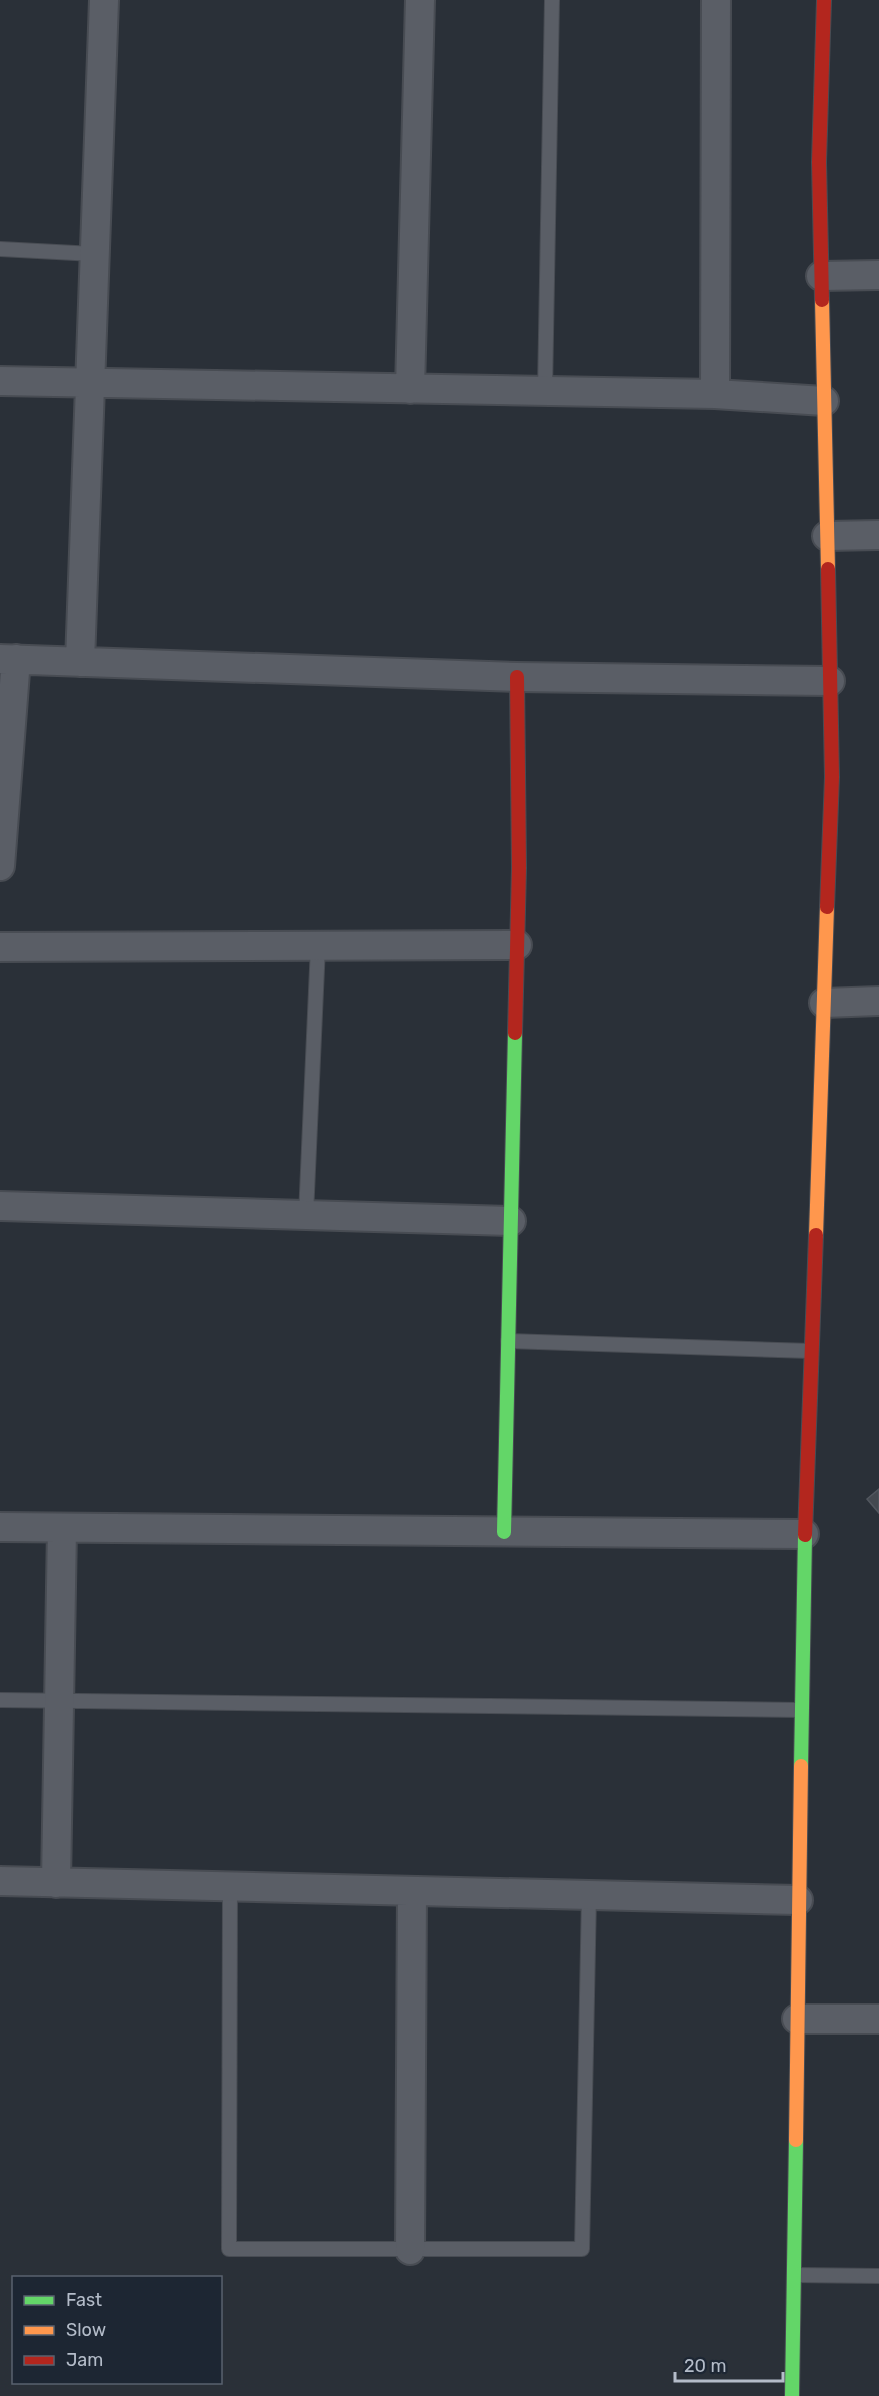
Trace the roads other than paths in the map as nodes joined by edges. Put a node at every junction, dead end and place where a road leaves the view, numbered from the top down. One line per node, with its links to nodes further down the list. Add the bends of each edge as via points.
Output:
1 (104, 0): 7 (street)
2 (420, 0): 12 (street)
3 (552, 0): 13 (lane)
4 (716, 0): 14 (street)
5 (824, 0): 9 (street, via 819,162)
6 (0, 249): 7 (lane)
7 (94, 255): 11 (street)
8 (879, 275): 9 (street)
9 (821, 276): 15 (street)
10 (0, 381): 11 (street)
11 (90, 383): 12 (street); 19 (street)
12 (410, 389): 13 (street)
13 (545, 391): 14 (street)
14 (715, 394): 15 (street)
15 (824, 401): 17 (street)
16 (879, 535): 17 (street)
17 (827, 536): 21 (street)
18 (8, 659): 19 (street); 22 (street)
19 (80, 662): 20 (street)
20 (517, 677): 21 (street); 23 (street)
21 (830, 681): 27 (street, via 832,777)
22 (0, 866)
23 (517, 945): 24 (street); 30 (street)
24 (318, 946): 25 (street); 29 (lane)
25 (0, 947)
26 (879, 1002): 27 (street)
27 (824, 1003): 32 (street)
28 (0, 1206): 29 (street)
29 (306, 1215): 30 (street)
30 (511, 1221): 31 (street)
31 (508, 1341): 32 (lane); 35 (street)
32 (811, 1351): 36 (street)
33 (0, 1527): 34 (street)
34 (62, 1528): 35 (street); 38 (street)
35 (504, 1532): 36 (street)
36 (804, 1534): 39 (street)
37 (0, 1700): 38 (lane)
38 (60, 1700): 39 (lane); 41 (street)
39 (801, 1710): 45 (street)
40 (0, 1881): 41 (street)
41 (56, 1883): 42 (street)
42 (230, 1887): 43 (street); 48 (lane, via 229,2249)
43 (412, 1891): 44 (street); 48 (street)
44 (589, 1895): 45 (street); 48 (lane, via 582,2249)
45 (798, 1900): 46 (street)
46 (797, 2019): 47 (street); 49 (street)
47 (879, 2019)
48 (410, 2250)
49 (793, 2275): 50 (lane); 51 (street)
50 (879, 2276)
51 (792, 2396)

